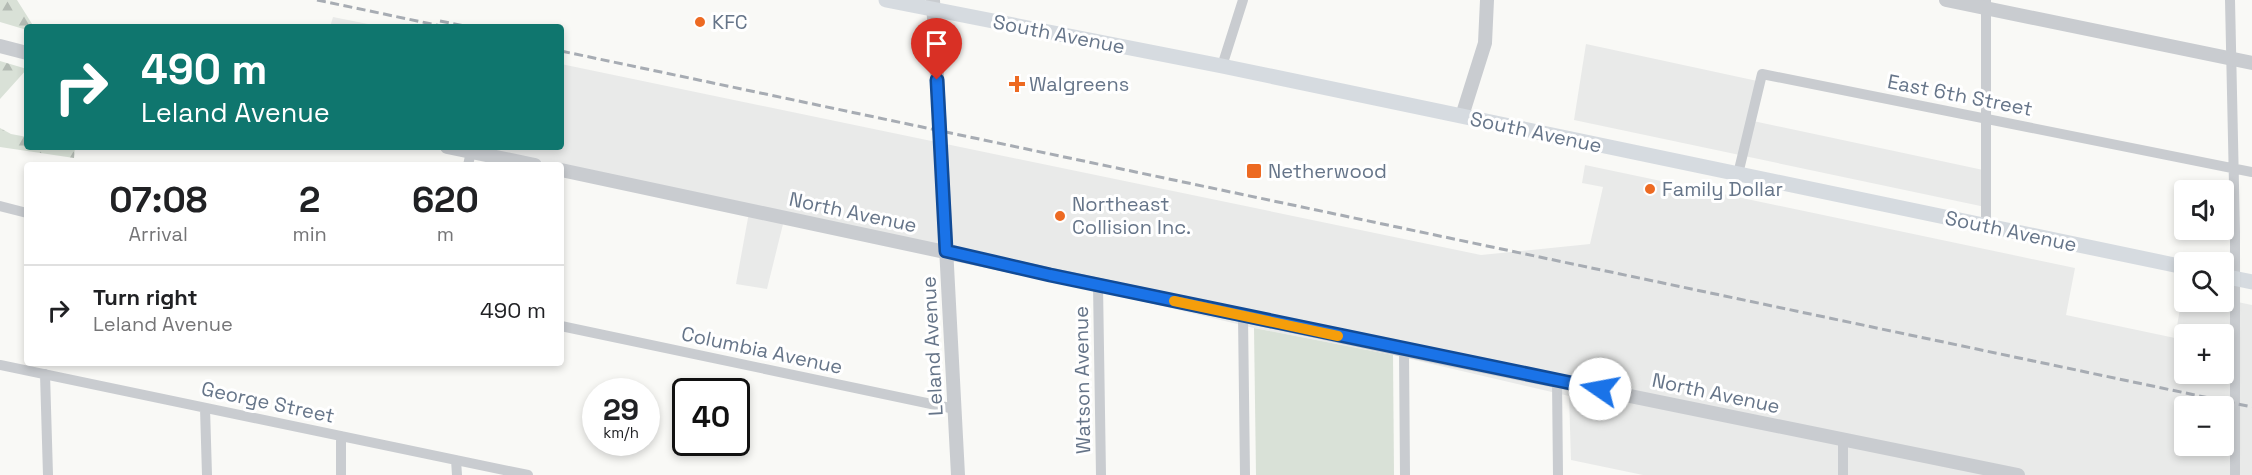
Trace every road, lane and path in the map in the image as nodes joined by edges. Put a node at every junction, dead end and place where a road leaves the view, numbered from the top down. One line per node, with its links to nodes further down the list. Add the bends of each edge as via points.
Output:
1 (886, 0): 7 (main road, South Avenue)
2 (1243, 0): 12 (street)
3 (1487, 0): 13 (street, via 1485,43)
4 (1946, 0): 6 (street)
5 (2230, 0): 10 (street)
6 (1986, 4): 10 (street); 14 (street)
7 (933, 5): 12 (main road, South Avenue); 25 (street, Leland Avenue)
8 (0, 46): 9 (street)
9 (24, 52)
10 (2232, 58): 11 (street); 18 (street)
11 (2252, 63)
12 (1222, 66): 13 (main road, South Avenue)
13 (1462, 116): 21 (main road, South Avenue)
14 (1986, 118): 18 (street, East 6th Street); 21 (street, East 6th Street, via 1762,74); 24 (street)
15 (453, 150): 16 (street)
16 (469, 158): 17 (street)
17 (507, 162)
18 (2234, 168): 20 (street, East 6th Street); 26 (street)
19 (564, 172): 25 (street, North Avenue)
20 (2252, 172)
21 (1738, 174): 24 (main road, South Avenue)
22 (0, 206): 23 (street)
23 (24, 212)
24 (1986, 226): 27 (main road, South Avenue)
25 (946, 251): 30 (street, North Avenue); 39 (street, Leland Avenue)
26 (2230, 252)
27 (2174, 265)
28 (2234, 278): 29 (main road)
29 (2252, 282)
30 (1098, 285): 32 (street, North Avenue); 49 (street, Watson Avenue)
31 (2230, 312): 55 (street)
32 (1243, 316): 34 (street, North Avenue); 50 (street)
33 (564, 327): 39 (street, Columbia Avenue)
34 (1404, 350): 37 (street, North Avenue); 51 (street)
35 (0, 365): 36 (street, George Street)
36 (45, 374): 38 (street, George Street); 43 (street)
37 (1557, 380): 41 (street, North Avenue); 52 (street)
38 (205, 408): 40 (street, George Street); 44 (street)
39 (955, 409): 48 (street, Leland Avenue)
40 (341, 436): 42 (street, George Street); 45 (street)
41 (1843, 439): 53 (street); 54 (street, North Avenue)
42 (456, 460): 46 (street); 47 (street, George Street)
43 (48, 475)
44 (207, 475)
45 (341, 475)
46 (457, 475)
47 (528, 475)
48 (958, 475)
49 (1101, 475)
50 (1245, 475)
51 (1405, 475)
52 (1558, 475)
53 (1843, 475)
54 (2018, 475)
55 (2235, 475)

